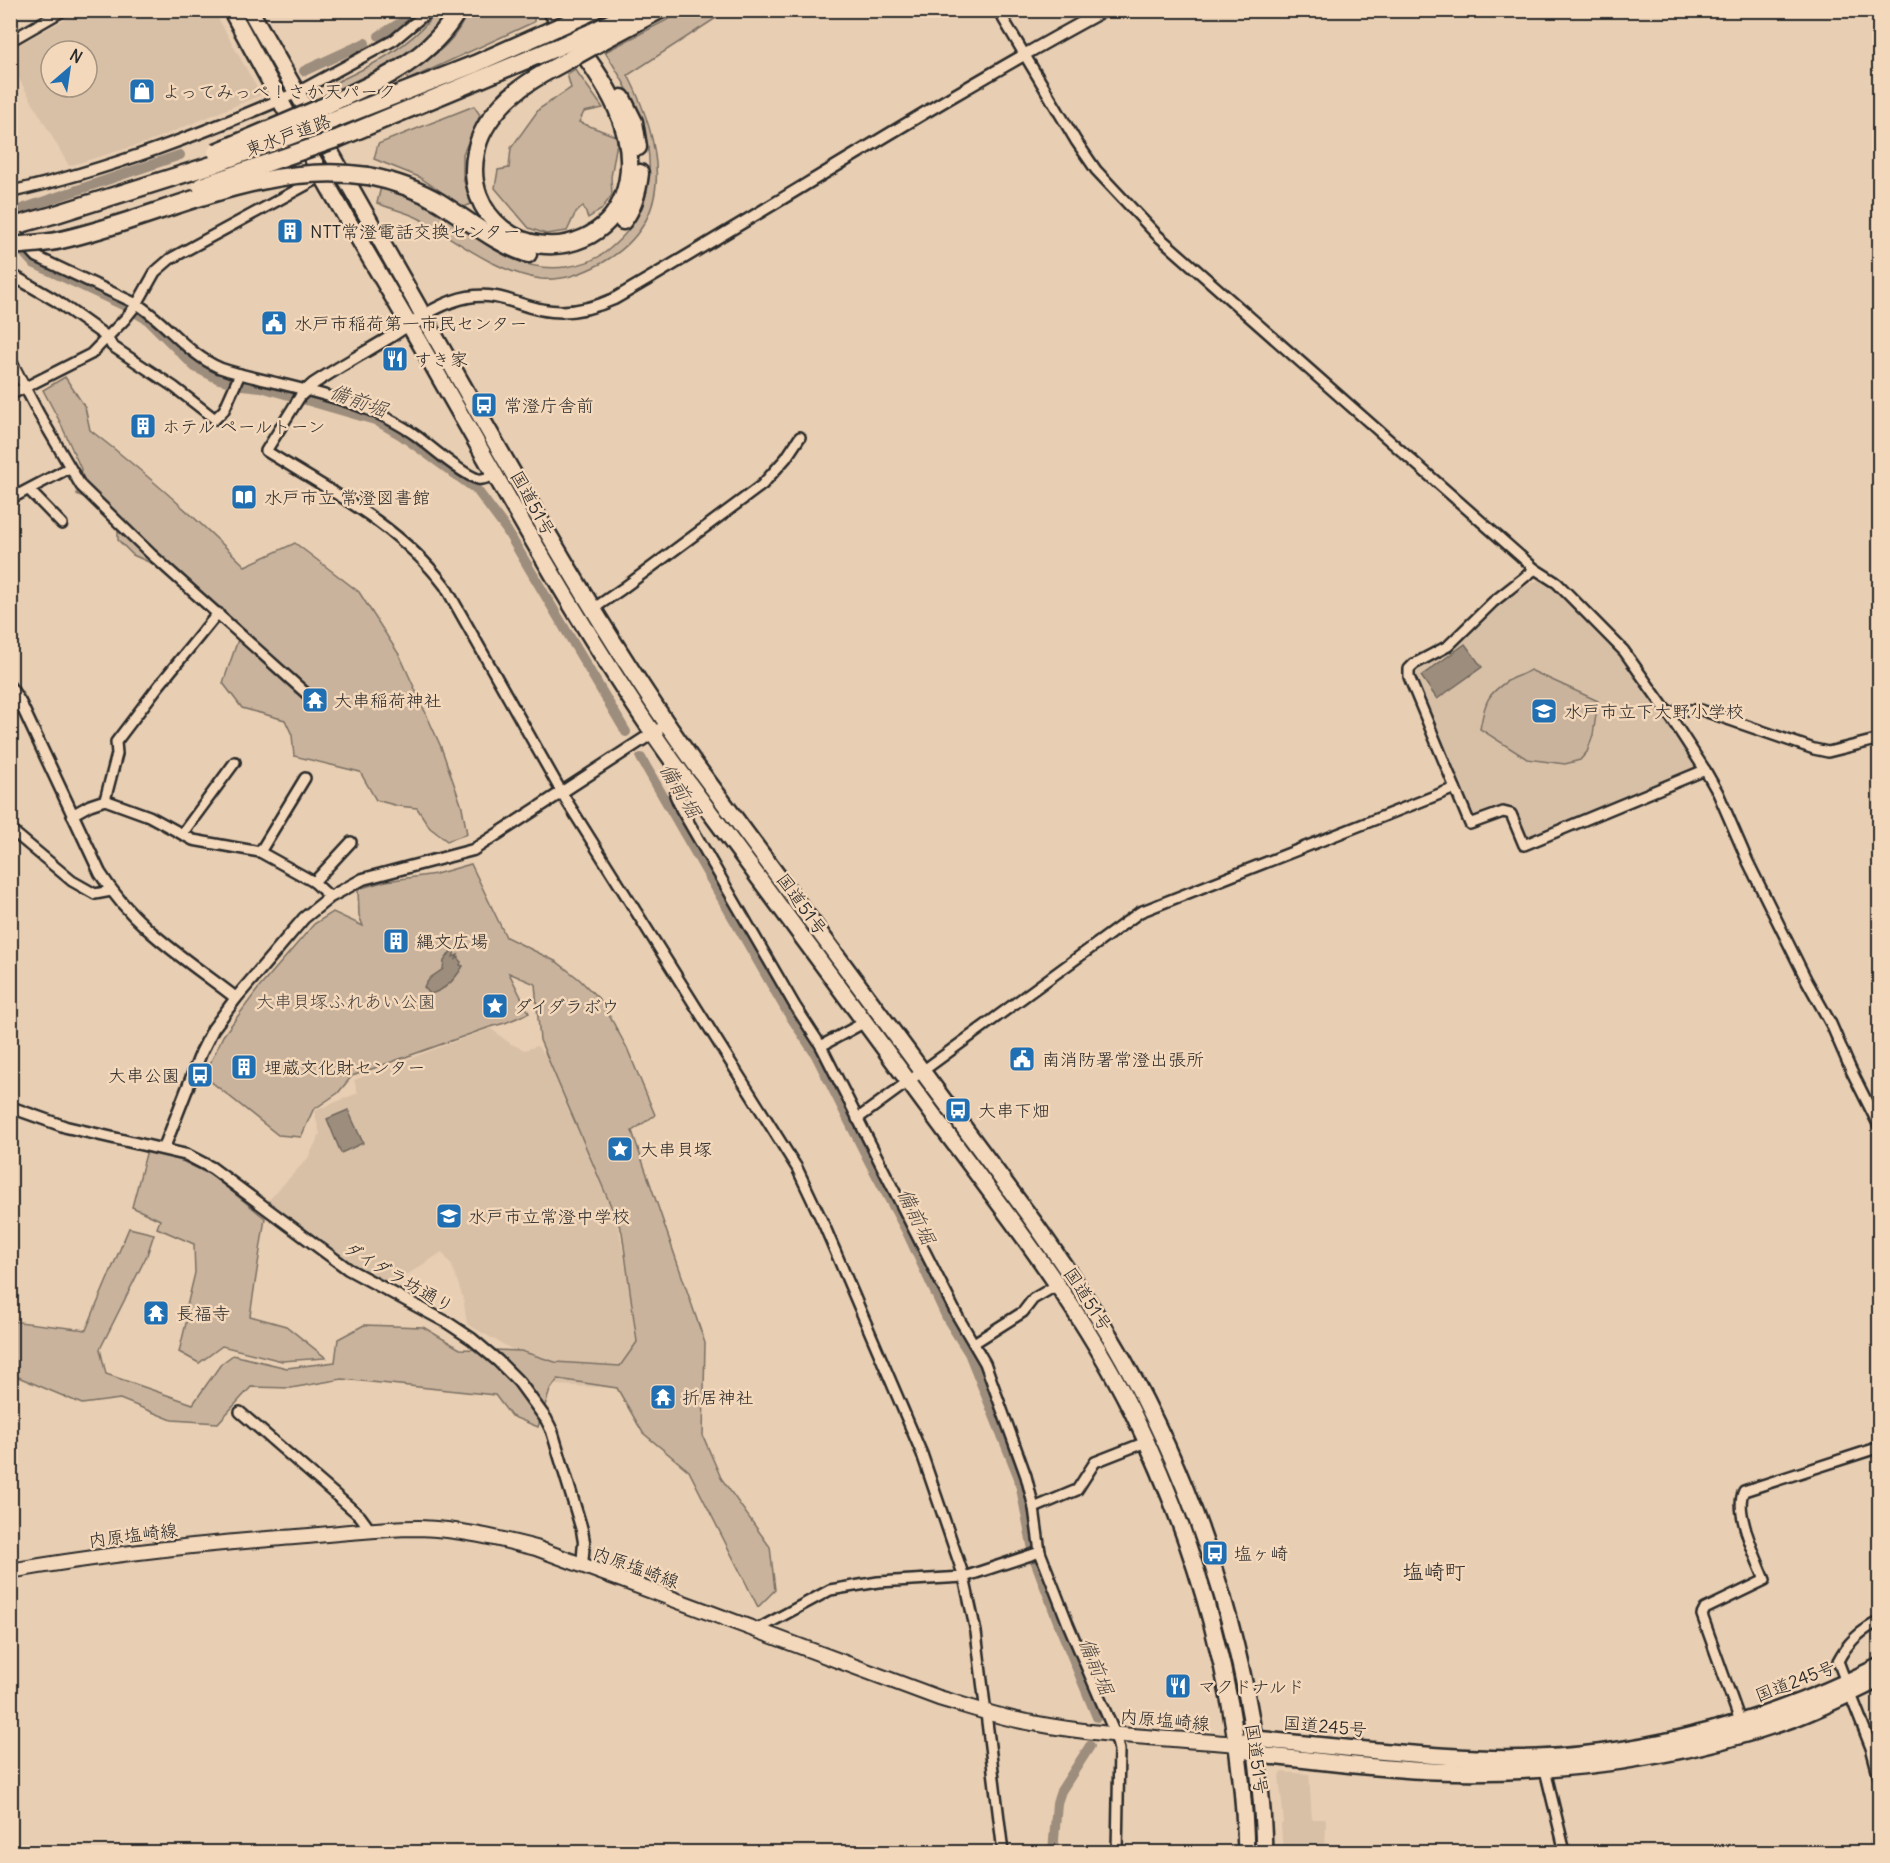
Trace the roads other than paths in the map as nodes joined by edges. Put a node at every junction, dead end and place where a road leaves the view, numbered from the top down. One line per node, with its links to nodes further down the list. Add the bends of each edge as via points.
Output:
1 (64, 10): 14 (street)
2 (231, 10): 18 (highway, 国道51号)
3 (250, 10): 17 (highway, 国道51号)
4 (430, 10): 17 (street, via 394,40)
5 (458, 10): 19 (highway, via 445,32 414,60)
6 (551, 10): 15 (highway, via 617,109 630,158 629,182 620,206 592,235 572,244 535,245 512,236 490,216 477,190 476,153 485,127 503,104)
7 (563, 10): 23 (highway, bridge, via 634,122 640,164 636,197 628,214 613,232 573,255 533,256 501,244 420,192 385,179 326,172 278,177 59,241)
8 (636, 10): 13 (highway)
9 (660, 10): 13 (highway)
10 (998, 10): 16 (street)
11 (1105, 10): 16 (street)
12 (589, 13): 19 (highway, 東水戸道路, bridge, via 475,64)
13 (598, 36): 15 (highway, bridge)
14 (10, 41)
15 (565, 52): 23 (highway, 東水戸道路, bridge, via 339,138 172,196)
16 (1024, 54): 26 (street, via 599,306 551,311 489,295 447,303); 40 (street, via 1096,170 1157,235)
17 (296, 93): 18 (street); 26 (highway, 国道51号)
18 (280, 100): 20 (highway, 国道51号); 21 (street, via 111,164)
19 (325, 115): 22 (highway, bridge, via 53,215)
20 (322, 176): 25 (street, via 170,259 155,272); 27 (highway, 国道51号)
21 (10, 192)
22 (10, 227): 25 (street, via 37,257)
23 (10, 246)
24 (10, 274): 28 (street)
25 (136, 306): 28 (street); 30 (street, via 149,312 203,359)
26 (423, 317): 27 (street); 41 (highway, 国道51号)
27 (409, 325): 32 (street); 36 (highway, 国道51号)
28 (108, 337): 30 (street, via 112,346 215,419 224,410); 31 (street, via 91,354)
29 (10, 359): 31 (street)
30 (237, 382): 32 (street)
31 (25, 387): 33 (street); 35 (street)
32 (304, 393): 36 (street, via 385,417 477,479); 54 (street, via 266,451 391,531 434,571)
33 (11, 398)
34 (800, 437): 41 (street, via 762,485)
35 (69, 468): 37 (street); 42 (street, via 81,486)
36 (495, 475): 47 (highway, 国道51号, via 553,577)
37 (29, 490): 38 (street); 39 (street)
38 (10, 499)
39 (63, 524)
40 (1535, 569): 45 (street, via 1557,583 1624,651); 53 (street, via 1493,602 1448,646 1409,669)
41 (592, 609): 46 (highway, 国道51号)
42 (218, 614): 44 (street); 55 (street, via 116,742 117,754)
43 (10, 687): 56 (street)
44 (309, 696)
45 (1668, 713): 48 (street, via 1701,710 1828,752); 50 (street)
46 (666, 723): 47 (street); 67 (highway, 国道51号)
47 (653, 733): 52 (highway, 国道51号); 54 (street)
48 (1880, 739)
49 (235, 762): 58 (street)
50 (1705, 770): 53 (street, via 1524,845 1511,814 1503,812 1470,824); 71 (street)
51 (305, 777): 60 (street)
52 (687, 781): 65 (highway, 国道51号); 66 (street, via 675,795 681,809)
53 (1455, 788): 67 (street, via 1148,908)
54 (562, 792): 63 (street, via 473,850 363,879); 83 (street, via 796,1168 922,1454)
55 (105, 800): 56 (street); 58 (street, via 149,816)
56 (72, 815): 62 (street)
57 (10, 829): 62 (street, via 72,881 95,894)
58 (182, 834): 60 (street, via 202,842)
59 (351, 842): 61 (street)
60 (260, 852): 61 (street)
61 (314, 882): 63 (street)
62 (111, 891): 64 (street, via 160,942)
63 (330, 897): 64 (street, via 304,918)
64 (236, 998): 72 (street, via 207,1040)
65 (865, 1022): 66 (street); 68 (highway, 国道51号)
66 (821, 1046): 70 (street)
67 (923, 1072): 68 (street); 92 (highway, 国道51号, via 1072,1276 1145,1402 1182,1481 1214,1571)
68 (909, 1083): 70 (street); 73 (highway, 国道51号)
69 (10, 1107): 72 (street, ダイダラ坊通り, via 66,1127)
70 (857, 1119): 74 (street)
71 (1880, 1128)
72 (164, 1148): 81 (street, ダイダラ坊通り, via 212,1168 348,1269 448,1323 498,1361 519,1382 552,1431 582,1530)
73 (1057, 1285): 74 (street); 76 (highway, 国道51号, via 1108,1367)
74 (974, 1343): 78 (street, via 985,1362 1020,1456)
75 (240, 1412): 79 (street, via 360,1516)
76 (1146, 1442): 78 (street, via 1095,1462 1077,1490); 93 (highway, 国道51号, via 1197,1574 1221,1663)
77 (1880, 1447): 90 (street, via 1744,1491 1740,1498 1744,1523 1765,1580 1705,1609 1702,1615)
78 (1034, 1508): 80 (street)
79 (371, 1531): 81 (main road, 内原塩崎線, via 418,1528 481,1534 536,1548); 82 (main road, 内原塩崎線, via 156,1550)
80 (1035, 1553): 83 (street); 91 (street)
81 (582, 1566): 85 (main road, 内原塩崎線)
82 (10, 1570)
83 (964, 1577): 85 (street, via 878,1582 830,1590); 89 (street)
84 (1880, 1621): 88 (street, via 1845,1646 1838,1661)
85 (756, 1630): 89 (main road, 内原塩崎線)
86 (1880, 1666): 88 (highway, 国道245号)
87 (1880, 1679): 88 (highway, 国道245号)
88 (1848, 1688): 90 (highway, 国道245号); 95 (highway, 国道245号, via 1794,1718 1697,1747); 96 (street)
89 (986, 1712): 91 (main road, 内原塩崎線, via 1032,1723); 98 (street)
90 (1740, 1721): 92 (highway, 国道245号, via 1618,1749 1510,1758)
91 (1115, 1734): 93 (main road, 内原塩崎線); 99 (street, via 1119,1750)
92 (1255, 1739): 93 (highway, 国道245号); 94 (highway, 国道51号)
93 (1236, 1744): 94 (highway, 国道245号); 100 (highway, 国道51号)
94 (1257, 1755): 95 (highway, 国道245号, via 1431,1771); 101 (highway, 国道51号)
95 (1545, 1770): 102 (street)
96 (1880, 1779)
97 (1880, 1829): 103 (street)
98 (1003, 1852)
99 (1118, 1852)
100 (1246, 1852)
101 (1264, 1852)
102 (1565, 1852)
103 (1876, 1852)

